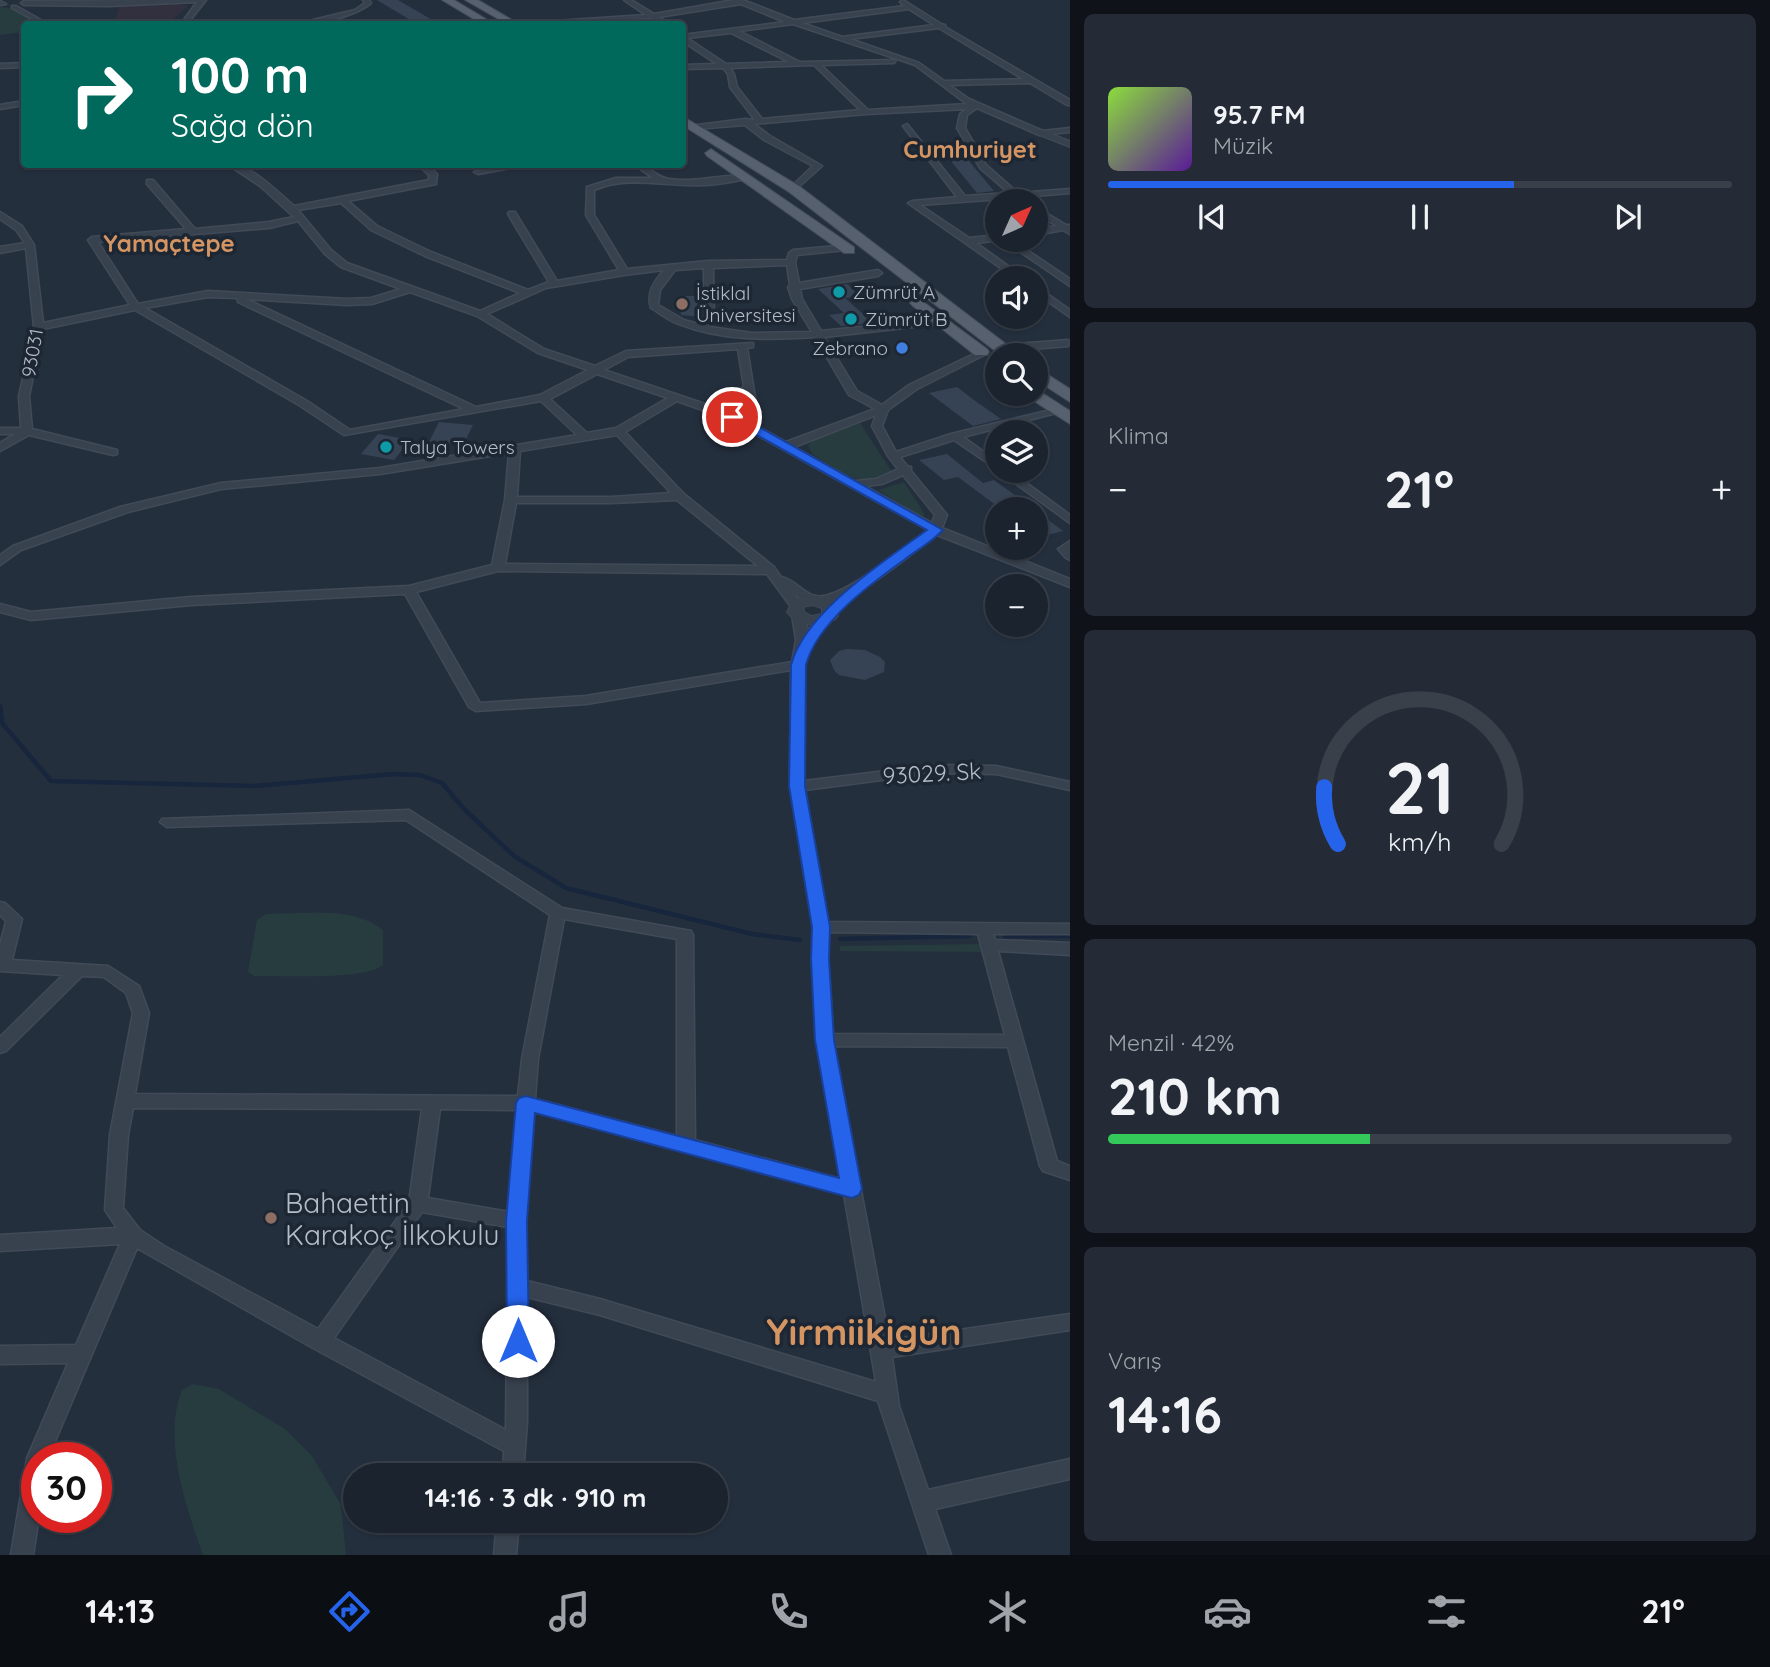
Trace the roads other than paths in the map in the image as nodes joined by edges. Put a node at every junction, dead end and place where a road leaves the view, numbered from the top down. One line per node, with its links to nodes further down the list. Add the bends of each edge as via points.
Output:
1 (202, 0): 8 (street); 14 (street)
2 (366, 0): 15 (street, via 357,11)
3 (447, 0): 16 (main road)
4 (470, 0): 17 (main road)
5 (627, 0): 12 (street)
6 (898, 0): 11 (street)
7 (738, 1): 12 (street); 20 (street)
8 (109, 2): 10 (street)
9 (1, 3): 10 (street)
10 (19, 4): 13 (street)
11 (911, 7): 20 (street); 21 (street)
12 (655, 16): 18 (street); 19 (street)
13 (41, 21)
14 (186, 21)
15 (312, 21)
16 (486, 21)
17 (508, 21)
18 (567, 21)
19 (662, 21)
20 (792, 22): 22 (street); 24 (street)
21 (943, 26): 24 (street); 33 (street)
22 (731, 30): 23 (street); 28 (street)
23 (686, 36)
24 (840, 39): 26 (street)
25 (686, 40): 32 (street)
26 (906, 61): 29 (street); 34 (street)
27 (21, 65): 30 (street)
28 (801, 65): 29 (street); 32 (street)
29 (817, 65): 39 (street)
30 (0, 66)
31 (686, 66): 32 (street)
32 (725, 66): 42 (street, via 734,87)
33 (1032, 81): 34 (street); 35 (street)
34 (941, 83): 37 (street)
35 (1070, 103)
36 (21, 104): 38 (street)
37 (976, 106): 39 (street); 46 (street); 58 (street, via 964,114 961,128 982,166)
38 (0, 107)
39 (866, 112): 42 (street)
40 (686, 120): 44 (main road)
41 (746, 121): 42 (street); 44 (street); 57 (street, via 818,166)
42 (760, 121)
43 (907, 126): 62 (street)
44 (698, 127): 57 (main road)
45 (1070, 130): 46 (street)
46 (1042, 133): 48 (street)
47 (686, 137): 54 (main road)
48 (1070, 144)
49 (237, 168): 64 (street)
50 (426, 168): 63 (street, via 433,174 433,182)
51 (504, 168): 53 (street)
52 (643, 168): 56 (street)
53 (478, 172)
54 (745, 177): 56 (street, via 705,183); 75 (main road)
55 (150, 182): 70 (street)
56 (664, 182): 82 (street, via 618,180 590,189 590,215)
57 (794, 189): 101 (main road)
58 (1007, 189)
59 (1070, 191): 60 (street)
60 (1048, 193)
61 (985, 197): 62 (street)
62 (963, 199): 73 (street, via 912,204)
63 (344, 201): 64 (street); 88 (street, via 374,228)
64 (292, 209): 68 (street)
65 (512, 214): 84 (street)
66 (0, 215): 74 (street, via 19,228)
67 (1048, 216): 69 (street)
68 (300, 218): 70 (street); 87 (street, via 344,265)
69 (1068, 229): 71 (street)
70 (192, 231): 92 (street, via 92,240)
71 (1048, 231)
72 (985, 239): 73 (street)
73 (968, 241): 80 (street)
74 (30, 245): 76 (street); 96 (street, 93031)
75 (845, 247): 78 (street, via 793,253); 83 (main road)
76 (0, 250)
77 (1025, 252): 85 (street)
78 (791, 262): 79 (street); 86 (street, via 796,273)
79 (708, 264): 81 (street); 97 (street, via 709,321)
80 (1004, 266)
81 (672, 267): 82 (street); 97 (street, via 654,288 654,306)
82 (624, 272): 84 (street)
83 (883, 276): 86 (street)
84 (554, 283): 88 (street)
85 (1070, 283)
86 (793, 287): 98 (street)
87 (413, 288): 90 (street, via 372,301); 93 (street)
88 (525, 292): 93 (street)
89 (906, 295): 95 (main road)
90 (233, 296): 92 (street, via 208,294); 114 (street)
91 (1048, 298): 94 (street)
92 (136, 307): 96 (street); 114 (street, via 348,433)
93 (480, 314): 105 (street, via 541,351)
94 (1070, 314)
95 (940, 321): 98 (street); 103 (main road)
96 (39, 327): 118 (street, 93031, via 24,396)
97 (705, 328): 98 (street, via 738,337)
98 (820, 337): 100 (street); 113 (street, via 853,393)
99 (1069, 342): 102 (street)
100 (742, 345): 105 (street, via 642,351); 107 (street)
101 (985, 346)
102 (1048, 346)
103 (985, 349)
104 (985, 360): 113 (street, via 931,378)
105 (591, 370): 109 (street); 110 (street)
106 (1048, 381): 108 (main road)
107 (748, 389): 112 (street); 116 (street)
108 (1070, 397)
109 (543, 398): 114 (street); 120 (street)
110 (675, 398): 112 (street); 119 (street)
111 (1048, 403): 115 (main road)
112 (710, 408): 116 (street)
113 (883, 409): 122 (street); 126 (street, via 877,426)
114 (475, 410)
115 (1064, 415): 121 (street)
116 (755, 429): 122 (street)
117 (0, 431): 118 (street)
118 (27, 431): 123 (street); 125 (street)
119 (619, 431): 120 (street); 131 (street)
120 (583, 435): 124 (street)
121 (955, 436): 126 (street); 127 (street)
122 (786, 446): 130 (street)
123 (0, 448)
124 (515, 450): 132 (street); 137 (street, via 380,471 221,486 112,513 17,548)
125 (113, 452)
126 (893, 456): 128 (street)
127 (985, 458)
128 (907, 469): 130 (street, via 878,482); 134 (street, via 941,515)
129 (1019, 483): 133 (street)
130 (855, 484): 134 (street)
131 (680, 496): 132 (street); 139 (street)
132 (511, 500): 138 (street)
133 (1070, 520)
134 (936, 530): 140 (street); 141 (street)
135 (1070, 544): 136 (street, via 1064,549)
136 (1070, 556)
137 (0, 561)
138 (498, 567): 139 (street); 142 (street)
139 (774, 574): 143 (street); 145 (street)
140 (867, 581): 143 (street); 146 (street)
141 (1070, 583)
142 (409, 590): 144 (street, via 191,601 31,616); 148 (street, via 476,707 586,700)
143 (815, 600): 145 (street, via 803,601); 146 (street, via 826,604)
144 (0, 608)
145 (797, 610): 146 (street, via 808,620); 147 (street)
146 (829, 616): 147 (street)
147 (803, 647): 148 (street)
148 (798, 665): 150 (street)
149 (1068, 785): 150 (street, 93029. Sk, via 996,770 935,769)
150 (797, 786): 154 (street)
151 (167, 822): 153 (street, via 410,815)
152 (0, 907): 159 (street, via 14,919)
153 (558, 913): 166 (street); 167 (street, via 685,935)
154 (821, 927): 155 (street); 161 (street)
155 (984, 928): 156 (street); 157 (street)
156 (1070, 929)
157 (990, 945): 158 (street); 162 (street)
158 (1070, 949)
159 (2, 965): 160 (street)
160 (78, 970): 163 (street); 164 (street, via 108,972 133,990 141,1013)
161 (825, 1040): 162 (street); 169 (street)
162 (1016, 1041): 168 (street, via 1049,1166)
163 (0, 1047)
164 (125, 1101): 165 (street); 172 (street, via 114,1210)
165 (432, 1103): 166 (street); 170 (street)
166 (526, 1103): 167 (street); 171 (street)
167 (686, 1146): 169 (street)
168 (1070, 1172)
169 (852, 1189): 177 (street)
170 (418, 1204): 171 (street); 176 (street)
171 (517, 1221): 174 (street)
172 (132, 1235): 173 (street); 176 (street); 178 (street)
173 (0, 1243)
174 (518, 1287): 180 (street, via 600,1307); 182 (street)
175 (1070, 1322): 177 (street)
176 (320, 1342): 182 (street)
177 (881, 1350): 180 (street)
178 (82, 1354): 179 (street); 181 (street)
179 (0, 1355)
180 (886, 1394): 185 (street)
181 (44, 1442)
182 (515, 1446): 183 (street)
183 (514, 1463)
184 (1070, 1469): 185 (street)
185 (923, 1501): 190 (street)
186 (25, 1533): 188 (street)
187 (508, 1533): 189 (street)
188 (22, 1555)
189 (505, 1555)
190 (940, 1555)

